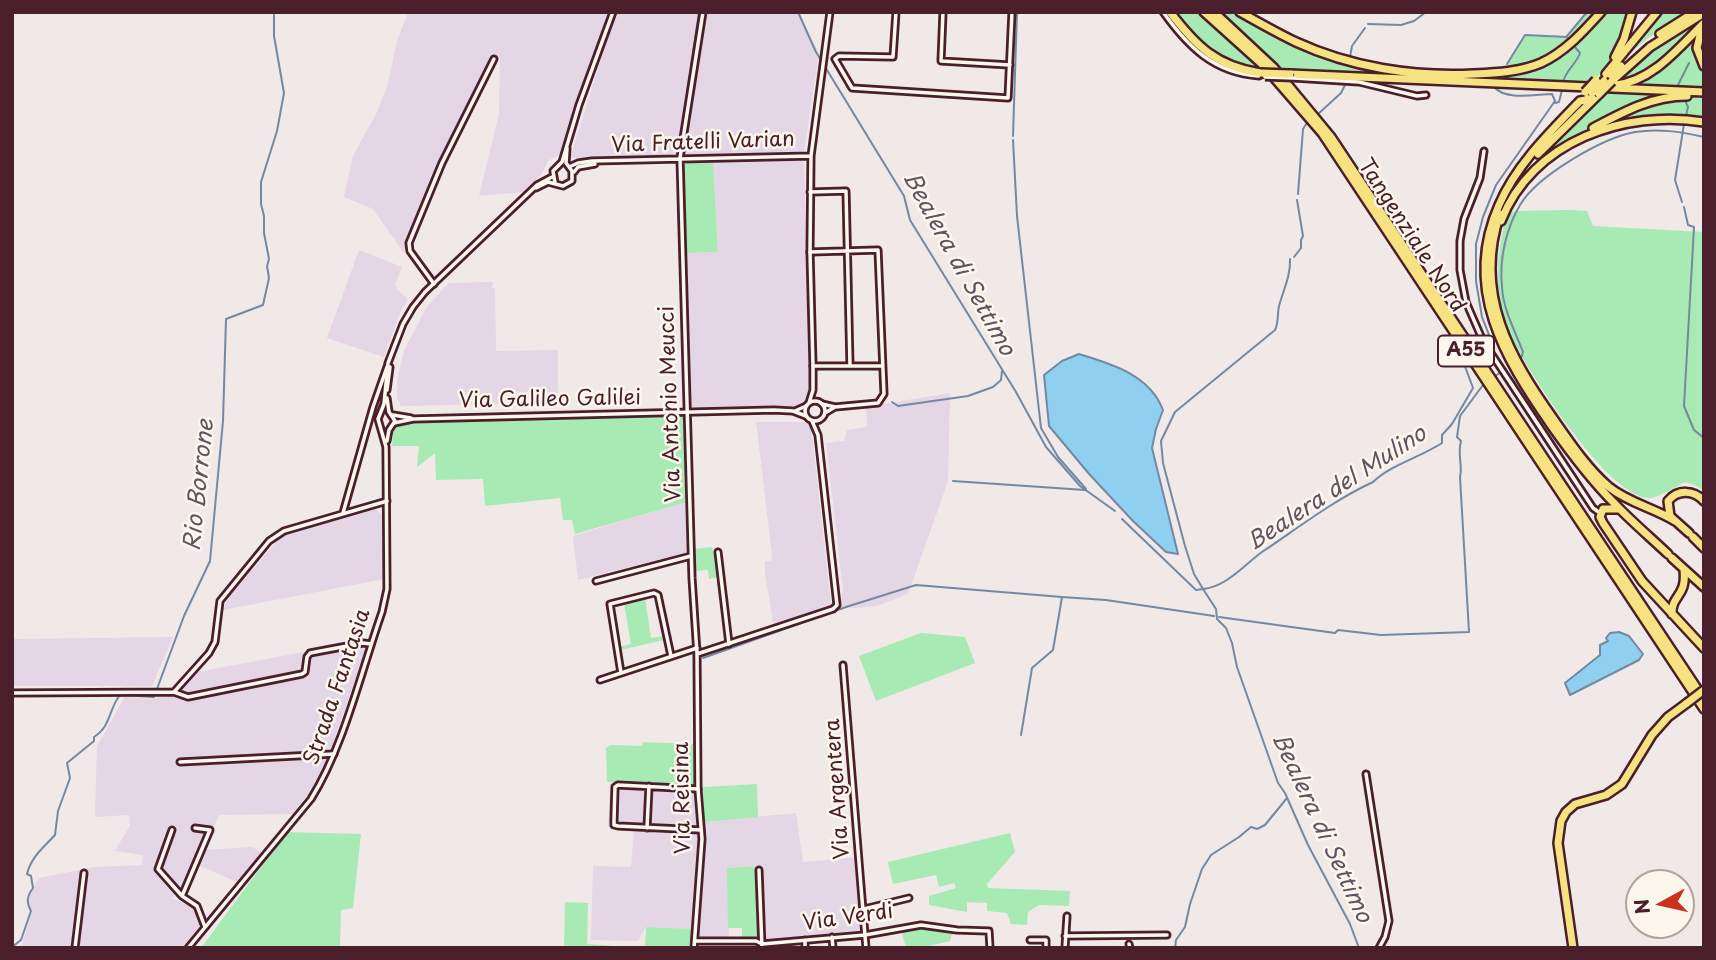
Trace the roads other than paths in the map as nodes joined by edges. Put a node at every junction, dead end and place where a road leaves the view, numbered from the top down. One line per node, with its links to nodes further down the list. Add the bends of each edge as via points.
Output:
1 (613, 12): 29 (street)
2 (704, 12): 33 (street, Via Antonio Meucci)
3 (830, 12): 32 (street)
4 (896, 12): 19 (street, via 893,57 835,59 852,88 1008,98)
5 (943, 12): 19 (street, via 941,61)
6 (1011, 12): 19 (street)
7 (1163, 12): 21 (street, via 1190,46 1212,62 1238,73)
8 (1170, 12): 21 (highway, via 1204,51)
9 (1204, 12): 98 (highway, Tangenziale Nord / A55, via 1273,75 1334,150)
10 (1213, 12): 92 (highway, Tangenziale Nord / A55, via 1274,68 1331,136)
11 (1240, 12): 12 (highway, via 1333,56 1391,70 1443,75 1536,65 1566,47)
12 (1600, 12)
13 (1632, 12): 23 (highway)
14 (1657, 12): 23 (highway)
15 (1695, 12): 23 (highway, A55, via 1647,43)
16 (1704, 13): 23 (highway, A55)
17 (1704, 24): 20 (highway, via 1697,48); 24 (highway, via 1636,81)
18 (494, 59): 45 (street, via 409,243)
19 (1010, 65)
20 (1704, 66)
21 (1262, 75): 22 (highway, bridge)
22 (1292, 76): 24 (highway); 27 (street)
23 (1603, 80): 25 (highway, A55, bridge); 25 (highway, bridge)
24 (1574, 86): 26 (highway)
25 (1591, 93): 42 (highway, A55, via 1521,174 1502,208); 71 (highway, A55, via 1529,157 1504,194 1488,240 1486,290 1495,329 1515,369 1565,445)
26 (1704, 94): 30 (highway, via 1662,98 1632,108)
27 (1426, 95)
28 (1704, 122): 30 (highway, via 1667,118 1627,122 1590,133)
29 (567, 146): 35 (street); 36 (street)
30 (1561, 150): 42 (highway, via 1517,192)
31 (1484, 151): 73 (street, via 1462,229 1463,293 1475,326 1503,371 1593,508)
32 (811, 156): 33 (street, Via Fratelli Varian); 41 (street)
33 (680, 158): 34 (street, Via Fratelli Varian); 56 (street, Via Antonio Meucci)
34 (597, 163): 36 (street, Via Fratelli Varian); 37 (street, Via Fratelli Varian, via 578,167)
35 (560, 166): 36 (street); 38 (street)
36 (568, 167): 37 (street)
37 (573, 174): 39 (street, via 566,186)
38 (552, 177): 39 (street); 40 (street)
39 (555, 183): 40 (street, via 546,182)
40 (533, 190): 45 (street)
41 (810, 191): 43 (street, via 846,191); 44 (street)
42 (1494, 238): 74 (highway, A55, via 1491,276 1497,318 1535,391 1603,482 1624,498)
43 (847, 251): 44 (street); 49 (street); 50 (street, via 878,250)
44 (810, 252): 48 (street)
45 (434, 284): 46 (street, via 403,324)
46 (390, 358): 47 (street); 59 (street, via 387,402)
47 (388, 366): 58 (street); 72 (street)
48 (813, 366): 49 (street); 51 (street)
49 (850, 366): 50 (street)
50 (883, 366): 54 (street, via 882,400)
51 (813, 390): 52 (street); 53 (street)
52 (820, 403): 53 (street); 54 (street); 57 (street)
53 (808, 405): 55 (street); 60 (street)
54 (835, 407): 57 (street)
55 (793, 411): 56 (street, Via Galileo Galilei); 60 (street)
56 (687, 413): 61 (street, Via Galileo Galilei); 77 (street, Via Antonio Meucci)
57 (825, 413): 62 (street)
58 (380, 414): 59 (street); 65 (street)
59 (391, 414): 61 (street, Via Galileo Galilei); 64 (street)
60 (806, 416): 63 (street)
61 (413, 419): 64 (street, Via Galileo Galilei)
62 (821, 419): 63 (street); 67 (street)
63 (812, 421): 67 (street)
64 (394, 423): 66 (street)
65 (382, 428): 66 (street); 68 (street)
66 (390, 429): 68 (street)
67 (818, 435): 85 (street, via 837,605)
68 (386, 447): 69 (street, Strada Fantasia)
69 (387, 501): 72 (street); 84 (street, Strada Fantasia, via 387,589)
70 (1704, 501): 74 (highway, via 1690,492 1674,495 1667,507)
71 (1621, 510): 73 (highway, via 1607,508); 78 (highway, A55)
72 (343, 513): 95 (street, via 284,531 269,541 220,601 215,642)
73 (1601, 513): 82 (highway, via 1601,521)
74 (1675, 521): 75 (highway)
75 (1704, 548)
76 (718, 552): 85 (street)
77 (691, 556): 79 (street); 86 (street, Via Antonio Meucci)
78 (1684, 570): 80 (highway, A55); 81 (highway, via 1685,586)
79 (596, 581)
80 (1704, 587)
81 (1679, 596): 82 (highway); 83 (highway)
82 (1661, 602): 83 (highway)
83 (1672, 614): 87 (highway)
84 (371, 644): 95 (street, via 310,653 302,674 188,697); 99 (street, Strada Fantasia)
85 (729, 644): 88 (street)
86 (697, 648): 88 (street, Via Reisina); 89 (street)
87 (1704, 648)
88 (697, 654): 103 (street, Via Reisina)
89 (671, 656): 91 (street); 91 (street, via 658,595 610,604)
90 (844, 665): 112 (street, Via Argentera)
91 (621, 673): 93 (street)
92 (1688, 674): 94 (highway); 97 (highway, Tangenziale Nord / A55)
93 (600, 680)
94 (1704, 691): 134 (highway, bridge, via 1657,729 1622,784 1575,804 1561,821 1558,842)
95 (174, 692): 96 (street)
96 (12, 693)
97 (1704, 698)
98 (1704, 709)
99 (334, 754): 100 (street); 114 (street, Strada Fantasia, via 311,799)
100 (180, 762)
101 (1367, 774): 133 (street, via 1390,921)
102 (649, 786): 103 (street); 105 (street); 105 (street, via 615,787 614,825)
103 (698, 789): 107 (street, Via Reisina)
104 (195, 828): 110 (street, via 210,830)
105 (647, 828): 107 (street)
106 (172, 830): 110 (street, via 159,869)
107 (701, 830): 121 (street, Via Reisina)
108 (759, 870): 123 (street)
109 (84, 873): 124 (street)
110 (182, 896): 114 (street, via 201,911)
111 (909, 898): 112 (street)
112 (863, 910): 115 (street, Via Argentera)
113 (1067, 916): 117 (street)
114 (205, 927): 125 (street, Strada Fantasia)
115 (864, 934): 118 (street, Via Verdi); 129 (street, Via Argentera); 130 (street, Via Verdi, via 922,925 987,931)
116 (1167, 935): 122 (street)
117 (1065, 936): 122 (street); 132 (street)
118 (832, 937): 119 (street, Via Verdi); 128 (street)
119 (805, 940): 123 (street, Via Verdi); 127 (street)
120 (1030, 940): 131 (street, via 1046,940)
121 (695, 941): 123 (street, Via Verdi, via 756,942); 126 (street, Via Reisina)
122 (1129, 942)
123 (762, 946)
124 (75, 948)
125 (188, 948)
126 (694, 948)
127 (805, 948)
128 (833, 948)
129 (866, 948)
130 (990, 948)
131 (1045, 948)
132 (1065, 948)
133 (1379, 948)
134 (1573, 948)

